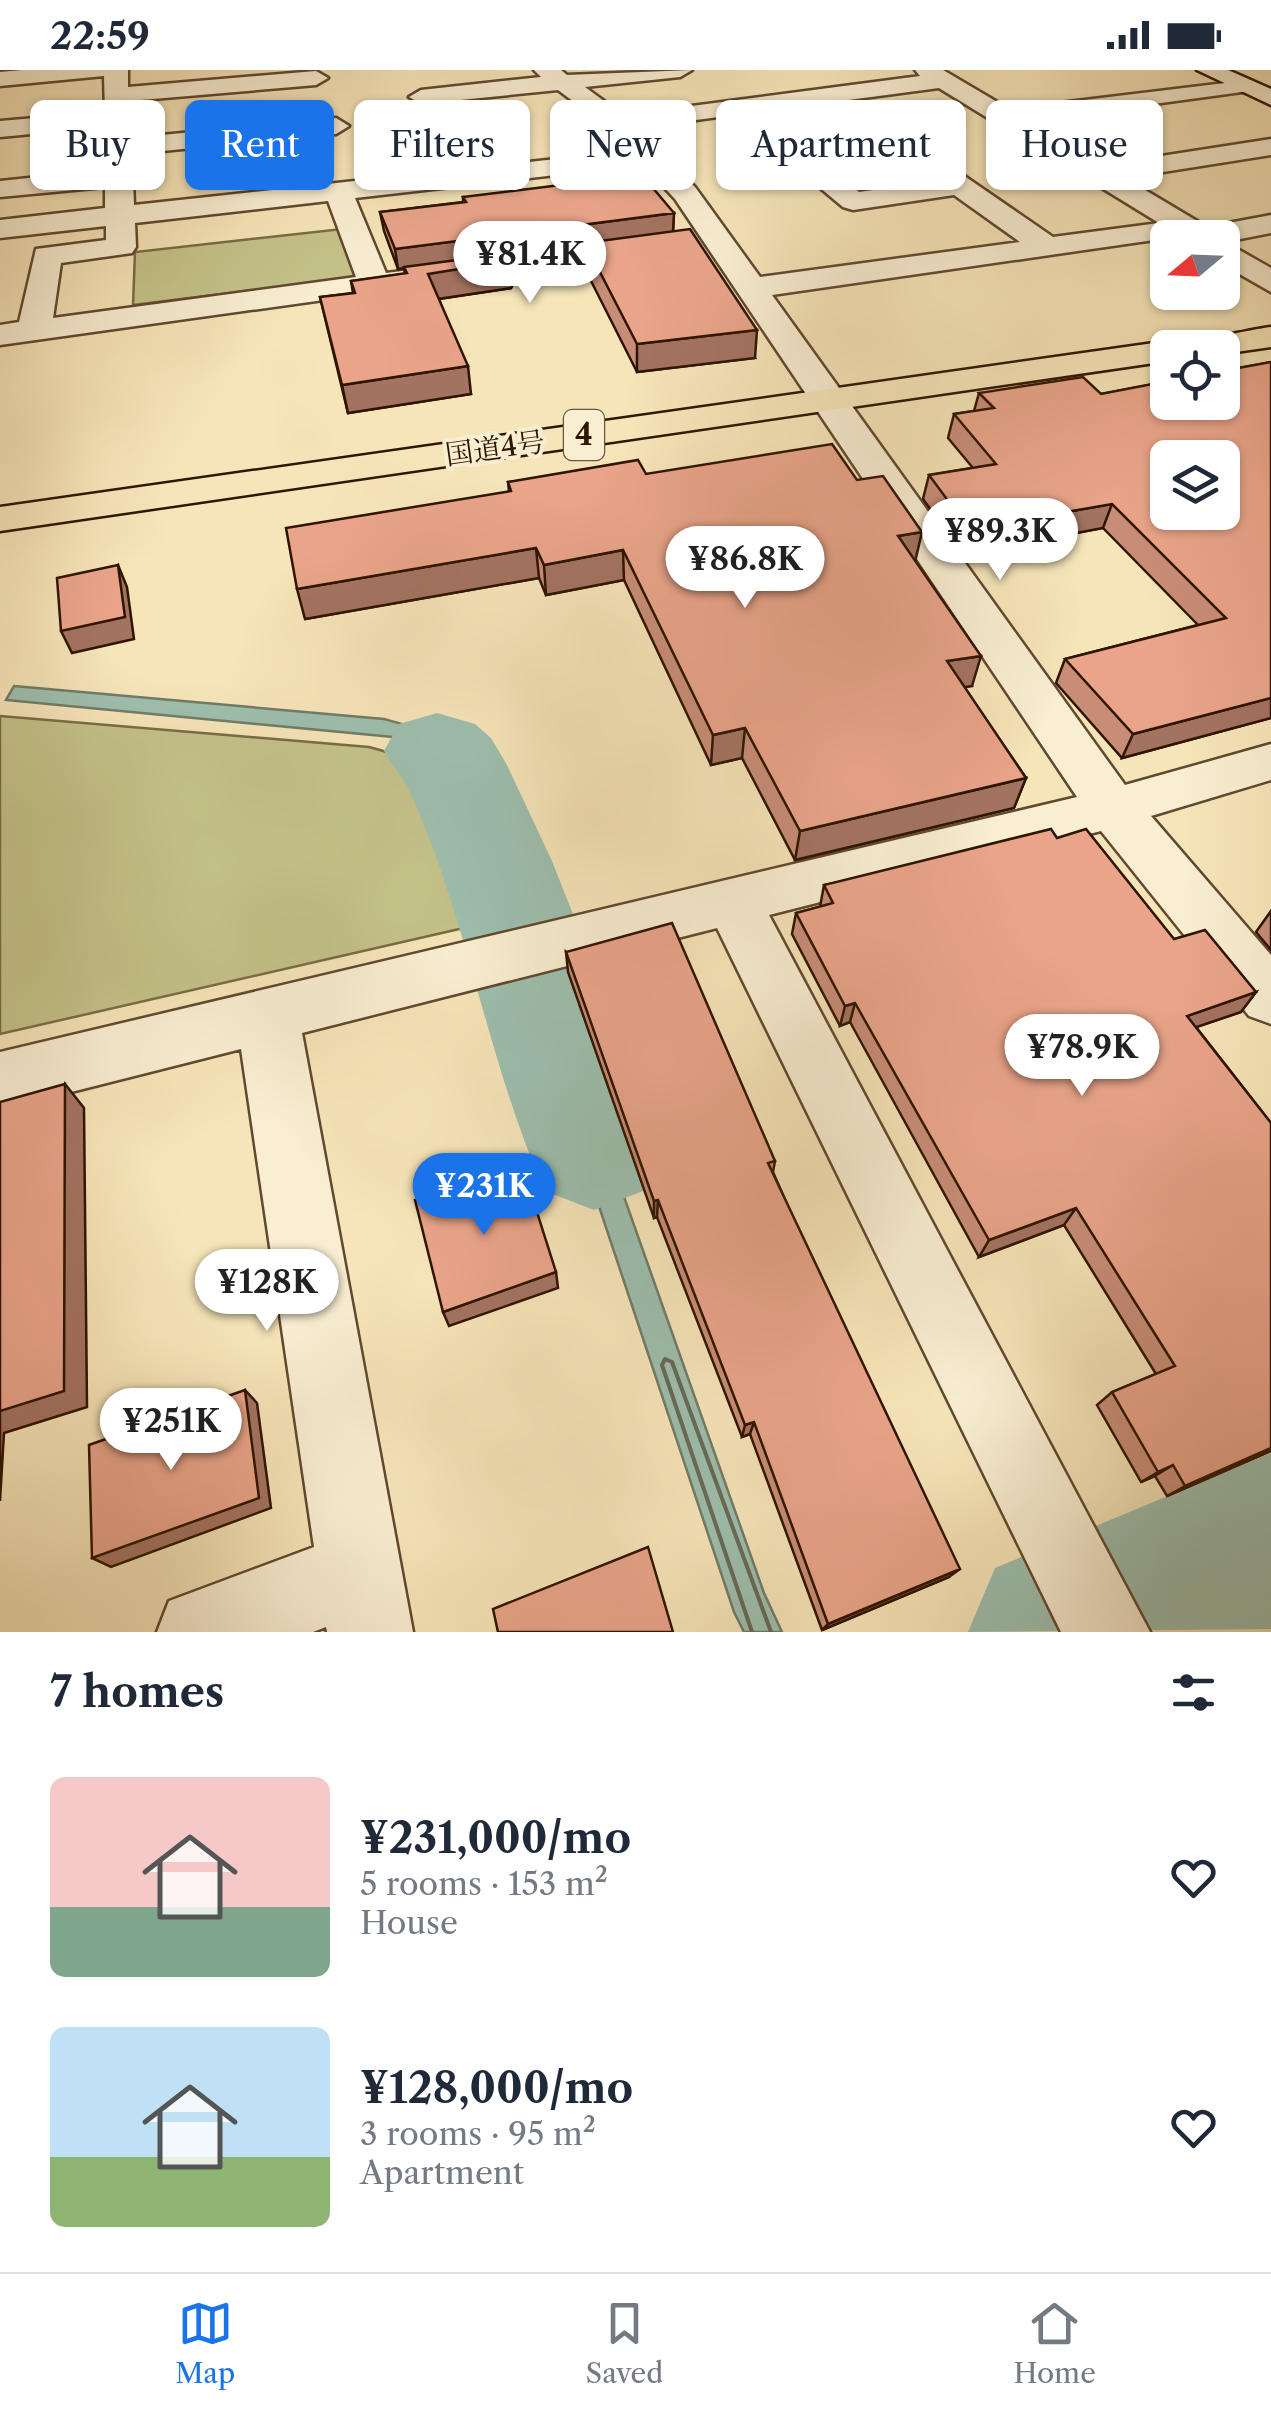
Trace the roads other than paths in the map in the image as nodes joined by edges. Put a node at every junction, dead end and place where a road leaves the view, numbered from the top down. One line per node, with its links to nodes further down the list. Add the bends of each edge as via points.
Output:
1 (101, 70): 7 (street)
2 (680, 70): 4 (street)
3 (1210, 70): 8 (street)
4 (555, 77): 10 (street); 11 (street)
5 (942, 77): 9 (street); 12 (street); 15 (street)
6 (316, 78): 14 (street)
7 (0, 79)
8 (1242, 85): 13 (street); 16 (street)
9 (1002, 87)
10 (421, 97)
11 (586, 100)
12 (786, 100)
13 (1131, 100)
14 (165, 101)
15 (986, 104)
16 (1265, 108)
17 (165, 112): 19 (street)
18 (30, 124): 20 (street)
19 (336, 126)
20 (0, 129)
21 (1271, 147): 22 (street)
22 (1163, 164)
23 (550, 167): 32 (street)
24 (30, 186): 25 (street)
25 (0, 189)
26 (119, 190): 35 (street)
27 (679, 190): 41 (street)
28 (840, 190): 29 (street, via 853,200)
29 (929, 190)
30 (966, 190): 43 (street)
31 (1125, 190): 34 (street)
32 (338, 191): 35 (street); 49 (street)
33 (1182, 197): 34 (street)
34 (1147, 203): 36 (street)
35 (120, 216): 38 (street); 44 (street, via 121,247)
36 (1175, 220)
37 (1271, 224): 39 (street)
38 (0, 228)
39 (1240, 228)
40 (1150, 238): 43 (street)
41 (717, 239): 42 (street); 50 (street)
42 (681, 244)
43 (1048, 248): 50 (street)
44 (47, 256): 45 (street); 51 (street)
45 (16, 259)
46 (1240, 262): 48 (street)
47 (464, 272): 49 (street)
48 (1271, 282)
49 (374, 283): 51 (street)
50 (750, 288): 55 (street)
51 (17, 332)
52 (1271, 336): 53 (highway)
53 (1240, 341)
54 (1150, 355): 55 (highway, 国道4号 / 4)
55 (825, 400): 56 (highway, 国道4号 / 4); 58 (street)
56 (0, 520)
57 (1271, 762): 58 (street)
58 (1114, 808): 59 (street); 60 (street)
59 (732, 900): 61 (street); 65 (street)
60 (1271, 998)
61 (268, 1018): 62 (street); 63 (street)
62 (0, 1081)
63 (365, 1602): 64 (street)
64 (200, 1632)
65 (1107, 1632)

